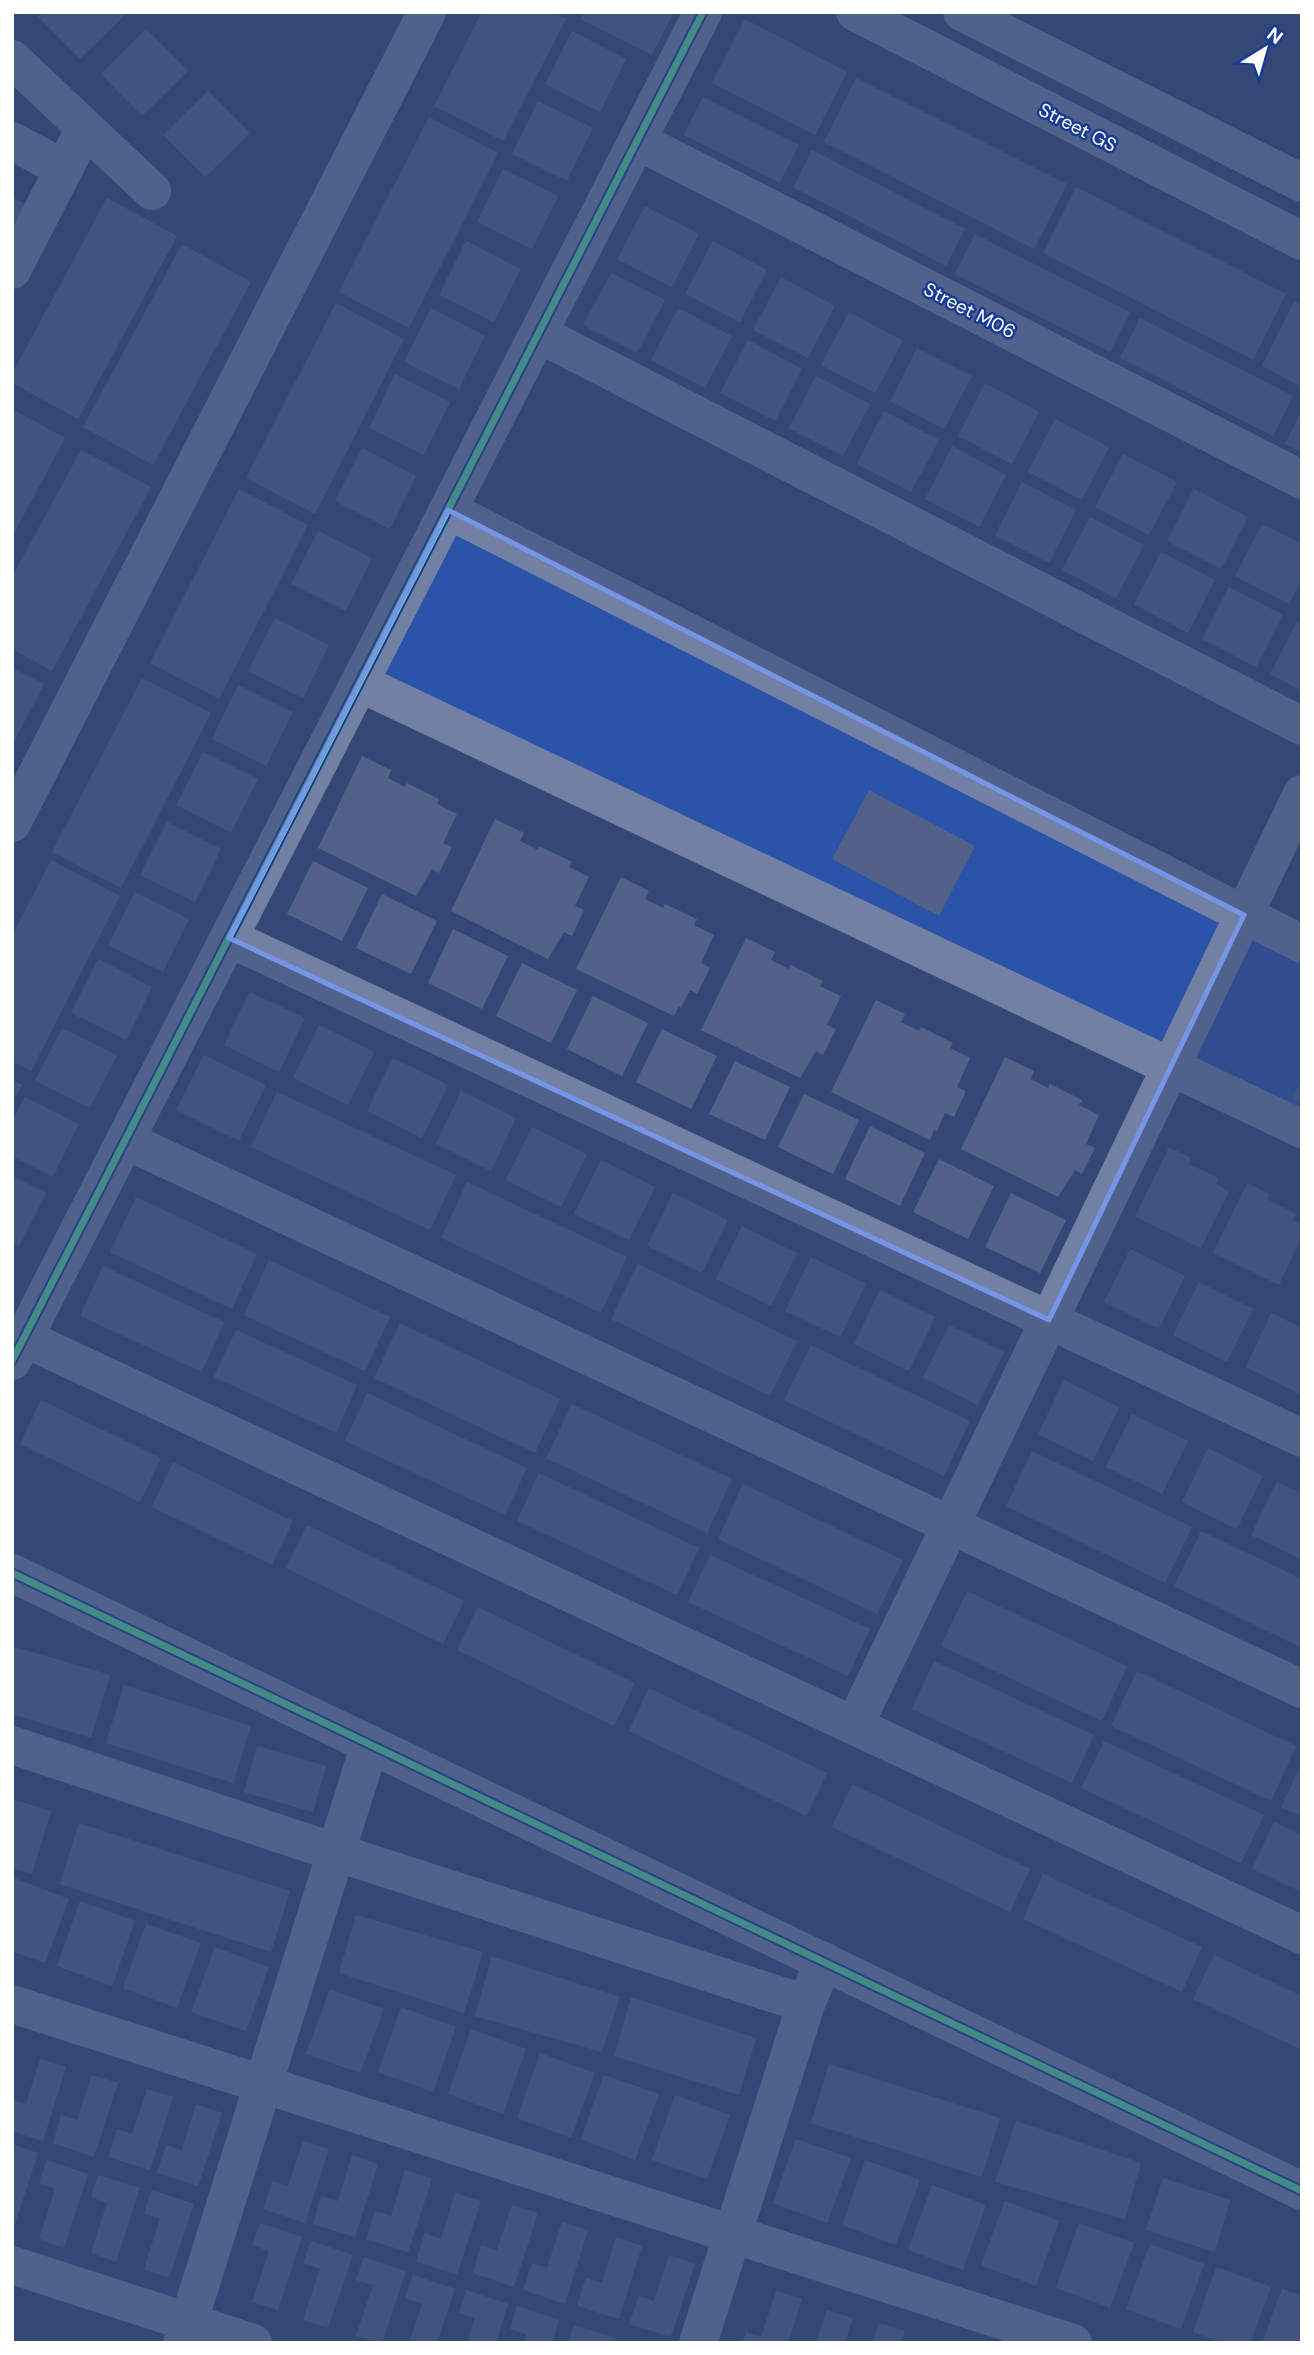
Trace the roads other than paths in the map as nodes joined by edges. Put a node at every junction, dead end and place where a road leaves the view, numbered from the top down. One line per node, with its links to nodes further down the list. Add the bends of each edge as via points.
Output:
1 (427, 12): 24 (street)
2 (703, 12): 11 (street)
3 (855, 12): 6 (street, Street GS)
4 (951, 12): 6 (street)
5 (962, 12): 8 (street)
6 (930, 51): 13 (street, Street GS)
7 (12, 59): 9 (street)
8 (1190, 126): 13 (street); 14 (street)
9 (85, 128): 12 (street); 15 (street)
10 (12, 141): 12 (street)
11 (638, 141): 18 (street); 19 (street, Street M06)
12 (64, 169): 17 (street)
13 (1169, 173): 16 (street, Street GS)
14 (1302, 183)
15 (152, 191)
16 (1302, 241)
17 (12, 270)
18 (539, 334): 20 (street); 22 (street)
19 (1302, 480)
20 (448, 510): 21 (street); 25 (street)
21 (359, 683): 26 (street); 28 (street)
22 (1302, 726)
23 (1302, 794): 25 (street)
24 (12, 823)
25 (1244, 915): 27 (street); 28 (street)
26 (229, 938): 30 (street); 31 (street)
27 (1302, 944)
28 (1171, 1067): 29 (street); 31 (street)
29 (1302, 1129)
30 (125, 1140): 32 (street); 34 (street)
31 (1049, 1320): 33 (street); 34 (street)
32 (18, 1350): 37 (street)
33 (1302, 1438)
34 (951, 1525): 36 (street); 37 (street)
35 (12, 1573): 38 (street)
36 (1302, 1689)
37 (854, 1726): 41 (street)
38 (370, 1744): 40 (street); 42 (street)
39 (12, 1745): 40 (street)
40 (335, 1852): 44 (street); 45 (street)
41 (1302, 1936)
42 (824, 1961): 44 (street); 46 (street)
43 (12, 2004): 45 (street)
44 (806, 2004): 47 (street)
45 (263, 2084): 47 (street); 49 (street)
46 (1302, 2191)
47 (733, 2234): 51 (street); 52 (street)
48 (12, 2265): 49 (street)
49 (185, 2332): 50 (street)
50 (253, 2343)
51 (698, 2343)
52 (1073, 2343)

